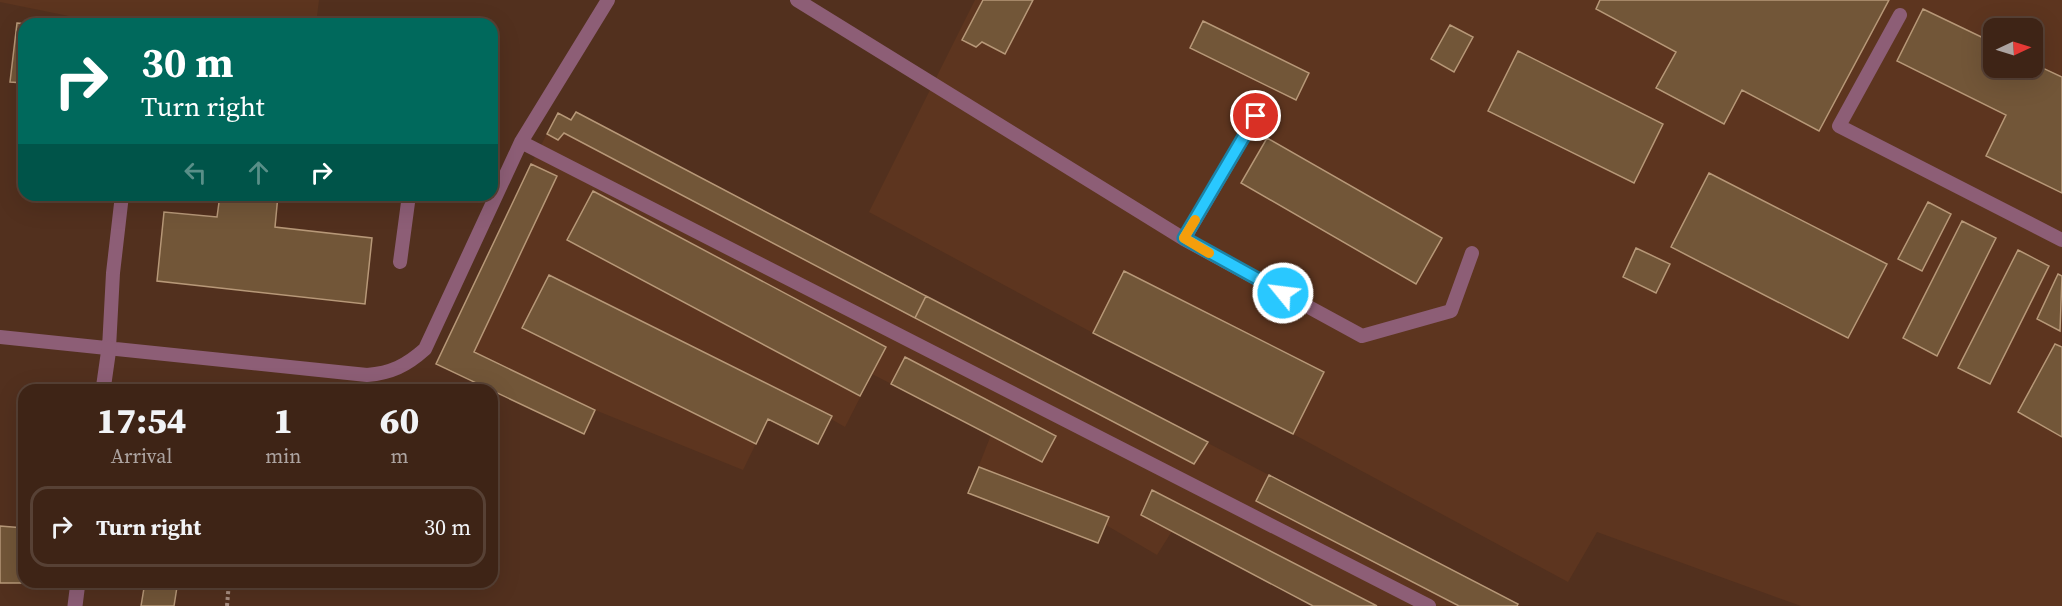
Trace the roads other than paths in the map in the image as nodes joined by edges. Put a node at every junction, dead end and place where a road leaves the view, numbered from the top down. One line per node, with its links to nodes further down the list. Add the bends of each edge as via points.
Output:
1 (608, 0): 5 (lane)
2 (797, 0): 10 (lane)
3 (1900, 15): 11 (lane, via 1839,126)
4 (1256, 116): 10 (lane)
5 (521, 142): 6 (lane); 19 (lane)
6 (498, 192)
7 (121, 201): 15 (lane)
8 (408, 201): 13 (lane)
9 (494, 201): 15 (lane, via 425,349 407,365 367,375)
10 (1184, 238): 12 (lane, via 1362,336 1451,311)
11 (2062, 240)
12 (1472, 253)
13 (400, 262)
14 (0, 337): 15 (lane)
15 (109, 348): 16 (street)
16 (104, 384)
17 (77, 588): 18 (street)
18 (75, 606)
19 (1429, 606)

